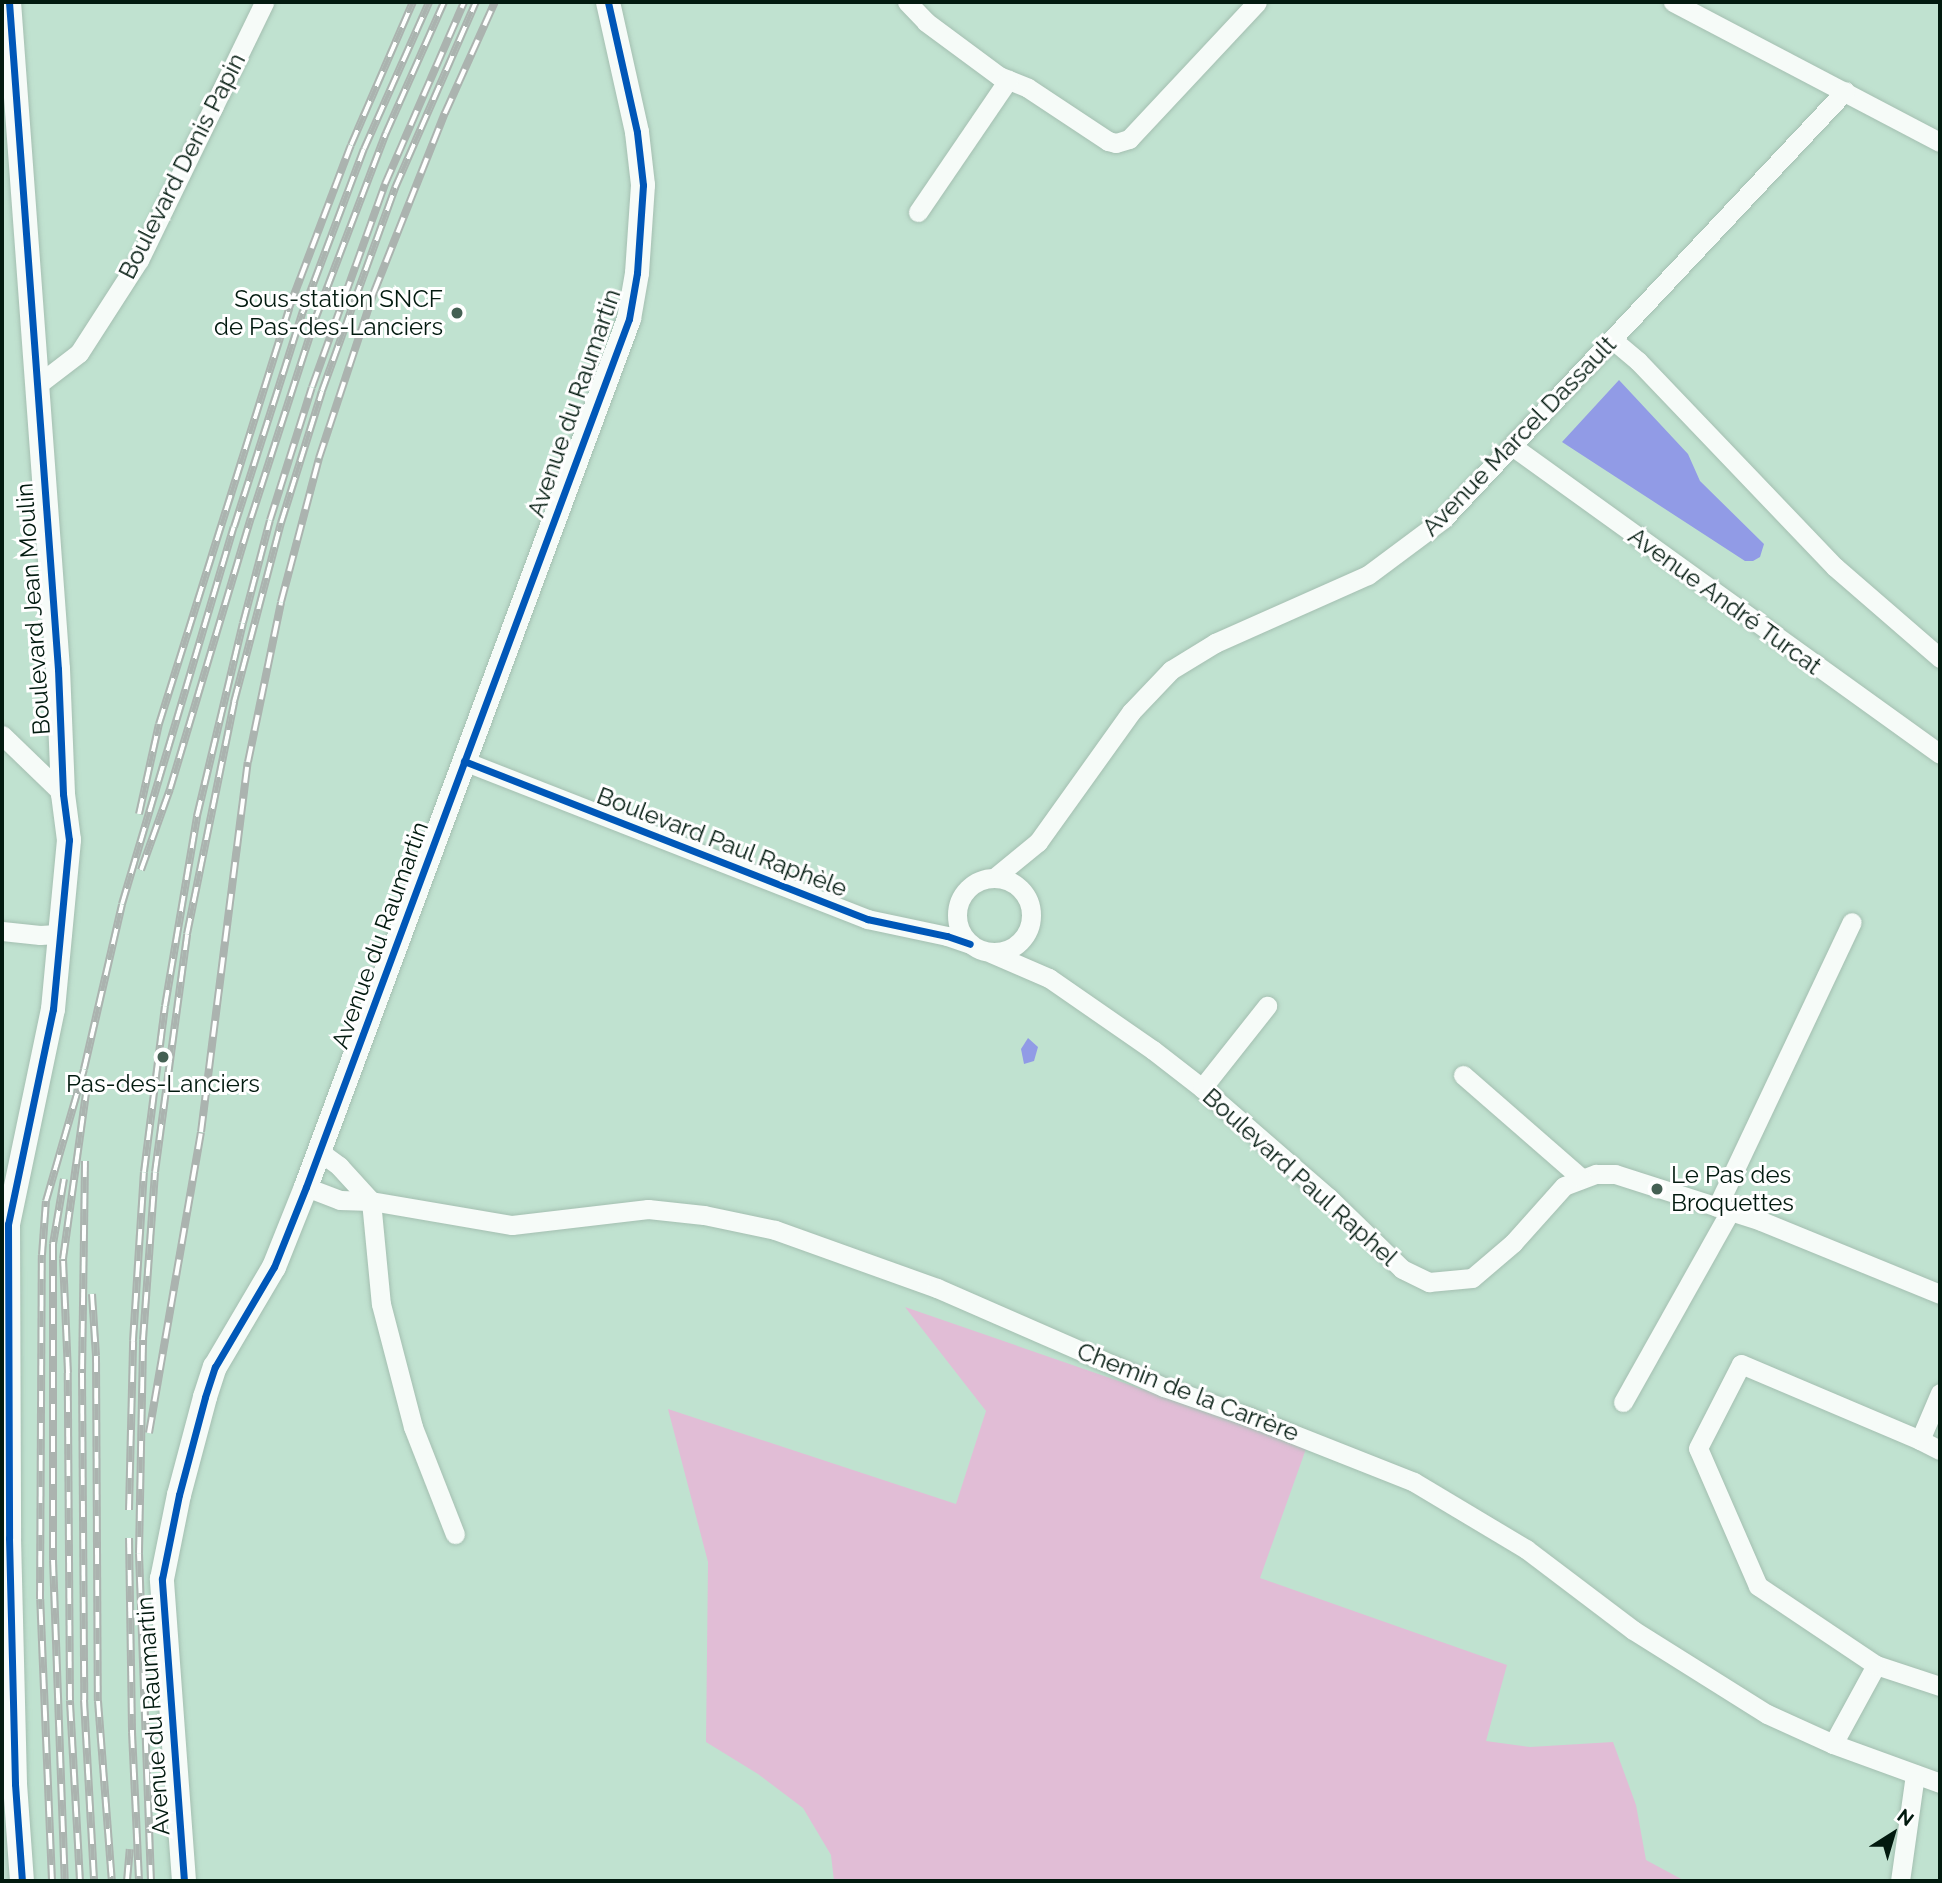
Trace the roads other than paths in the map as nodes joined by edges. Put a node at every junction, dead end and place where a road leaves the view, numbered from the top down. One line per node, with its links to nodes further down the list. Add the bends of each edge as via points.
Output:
1 (9, 2): 12 (street, Boulevard Jean Moulin)
2 (264, 2): 12 (street, Boulevard Denis Papin, via 139,260 79,353)
3 (608, 2): 17 (street, Avenue du Raumartin, via 637,132 643,185 629,319)
4 (907, 2): 7 (street, via 926,22)
5 (1257, 2): 7 (street, via 1124,141 1108,141 1028,88)
6 (1673, 2): 8 (street)
7 (1008, 80): 10 (street)
8 (1845, 91): 9 (street); 11 (street, Avenue Marcel Dassault)
9 (1940, 142)
10 (918, 212)
11 (1613, 340): 13 (street, Avenue Marcel Dassault); 14 (street, via 1835,567)
12 (36, 386): 18 (street, Boulevard Jean Moulin)
13 (1512, 446): 16 (street, Avenue André Turcat); 19 (street, Avenue Marcel Dassault, via 1443,519 1394,558 1359,579 1215,643 1171,670 1131,712)
14 (1940, 658)
15 (2, 735): 18 (street)
16 (1940, 754)
17 (464, 761): 25 (street, Boulevard Paul Raphèle, via 867,919); 34 (street, Avenue du Raumartin)
18 (63, 794): 27 (street, Boulevard Jean Moulin, via 69,840)
19 (1038, 842): 20 (street, Avenue Marcel Dassault); 21 (street, Avenue Marcel Dassault)
20 (994, 878): 21 (street, via 1016,885); 22 (street, via 972,884)
21 (1025, 894): 24 (street, via 1032,917)
22 (958, 902): 25 (street); 28 (street, via 958,925)
23 (1852, 922): 38 (street)
24 (1029, 929): 29 (street, via 1014,947); 30 (street, Boulevard Paul Raphel)
25 (916, 930): 28 (street, Boulevard Paul Raphèle)
26 (2, 932): 27 (street)
27 (62, 934): 45 (street, Boulevard Jean Moulin, via 44,1063 8,1224)
28 (970, 944): 29 (street)
29 (991, 953): 30 (street, Boulevard Paul Raphel)
30 (1049, 978): 33 (street, Boulevard Paul Raphel)
31 (1267, 1006): 33 (street)
32 (1464, 1075): 35 (street)
33 (1202, 1088): 35 (street, Boulevard Paul Raphel, via 1328,1197 1402,1269 1429,1282 1472,1279 1513,1243 1564,1186)
34 (320, 1152): 36 (street, Avenue du Raumartin); 37 (street)
35 (1581, 1178): 38 (street, Boulevard Paul Raphel, via 1615,1174)
36 (306, 1187): 37 (street, Chemin de la Carrère, via 340,1200); 53 (street, Avenue du Raumartin, via 274,1267 215,1367 179,1495 162,1579)
37 (371, 1201): 44 (street, via 381,1304 413,1427); 49 (street, Chemin de la Carrère, via 512,1225 648,1209 704,1215 775,1230 937,1288 1164,1387 1414,1482 1526,1549 1633,1630 1767,1714)
38 (1724, 1209): 39 (street, Boulevard Paul Raphel); 41 (street)
39 (1940, 1294)
40 (1940, 1393): 42 (street)
41 (1623, 1402)
42 (1920, 1440): 43 (street); 47 (street, via 1741,1364 1698,1447 1758,1586)
43 (1940, 1450)
44 (455, 1535)
45 (5, 1544): 46 (street, Boulevard Jean Moulin)
46 (7, 1647): 52 (street, Boulevard Jean Moulin)
47 (1877, 1665): 48 (street); 49 (street)
48 (1940, 1686)
49 (1833, 1744): 50 (street, Chemin de la Carrère)
50 (1915, 1773): 51 (street, Chemin de la Carrère); 54 (street)
51 (1940, 1783)
52 (22, 1881)
53 (184, 1881)
54 (1900, 1881)

